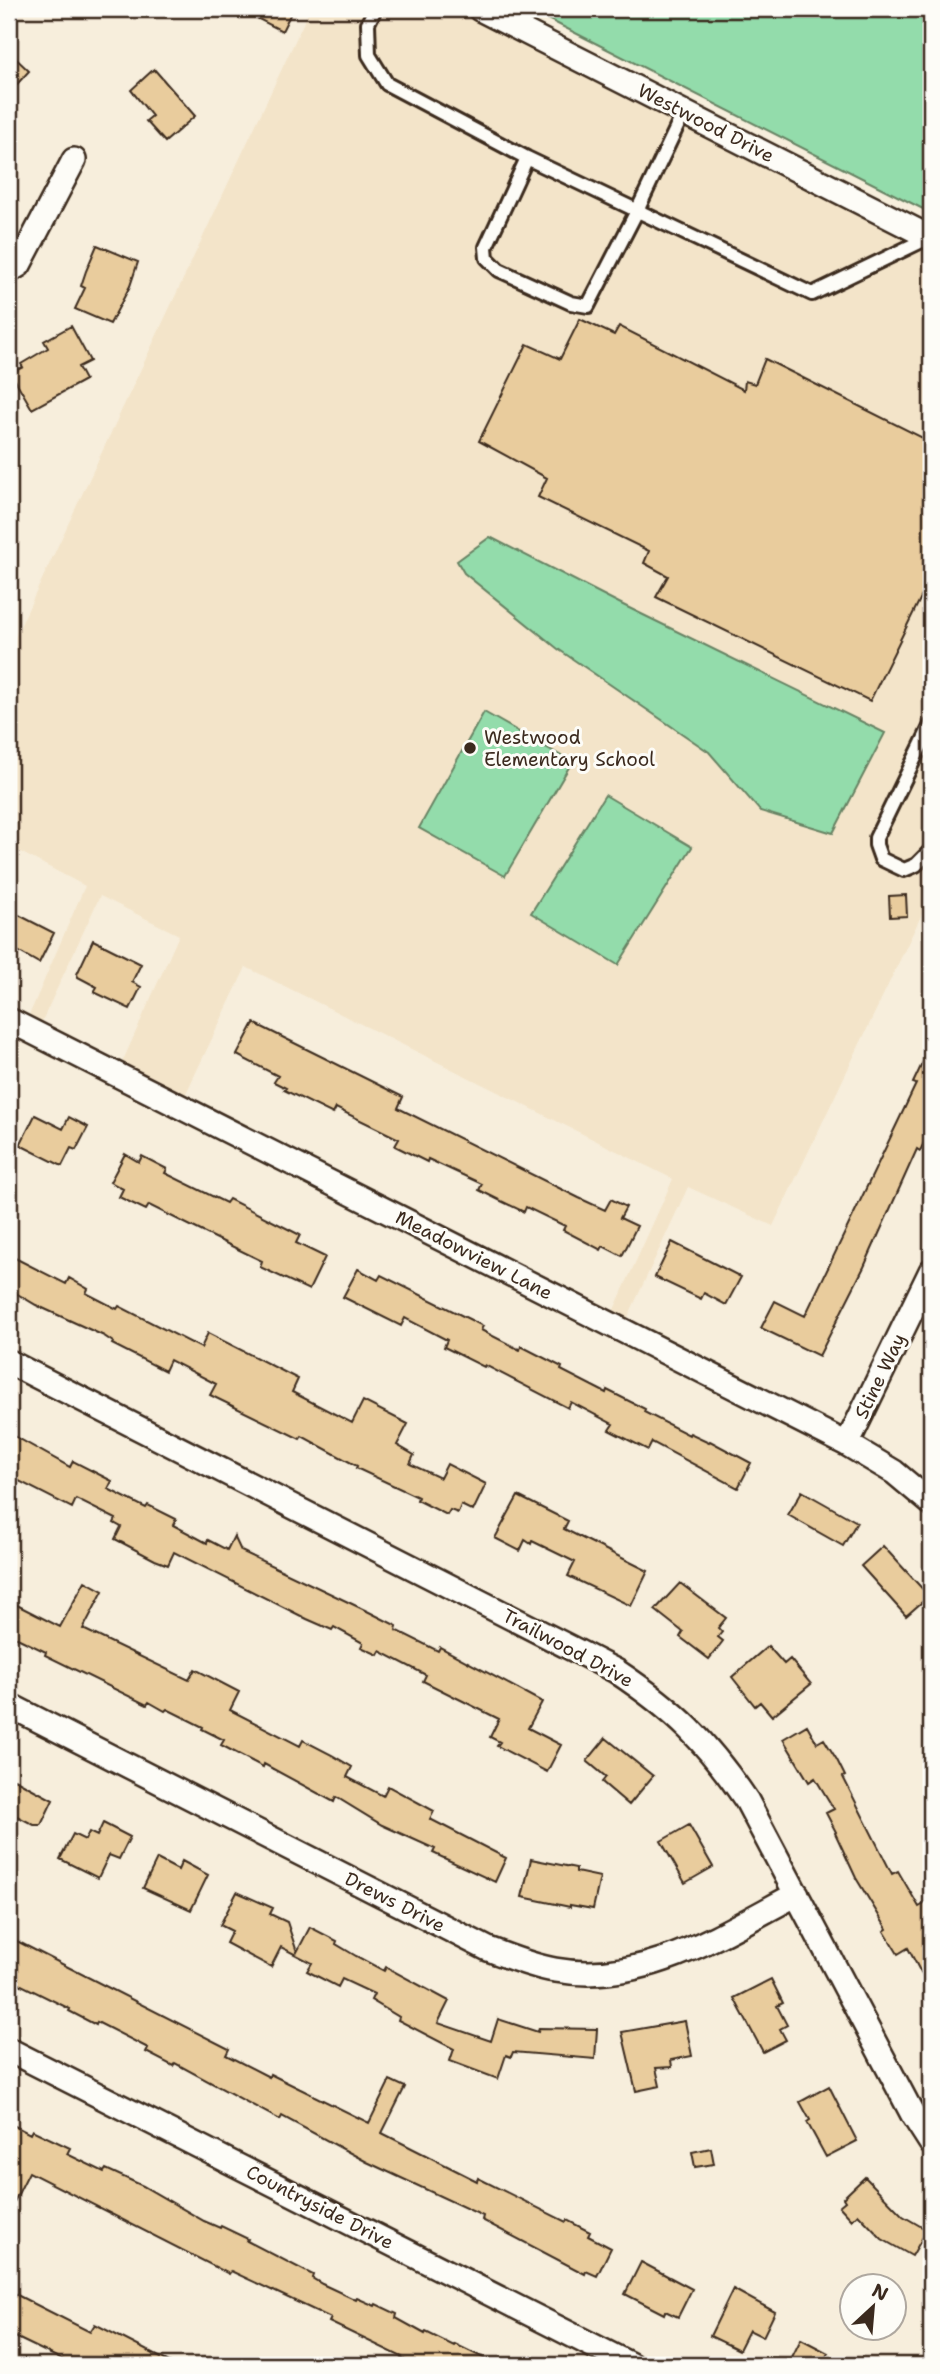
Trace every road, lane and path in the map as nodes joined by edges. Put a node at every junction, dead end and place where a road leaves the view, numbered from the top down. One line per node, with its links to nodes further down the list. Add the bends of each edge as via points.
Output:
1 (375, 9): 4 (lane, via 368,23 369,55 387,84)
2 (480, 9): 3 (street, Westwood Drive)
3 (684, 112): 6 (lane); 7 (street, Westwood Drive)
4 (527, 158): 6 (lane); 6 (lane, via 486,247 488,258 499,270 571,303 588,306)
5 (74, 160): 8 (street, via 19,265)
6 (637, 211): 7 (lane, via 812,294)
7 (931, 237)
8 (9, 271)
9 (931, 725): 10 (lane, via 876,838 881,859 904,870)
10 (931, 850)
11 (9, 1020): 14 (street, Meadowview Lane)
12 (931, 1270): 14 (street, Stine Way)
13 (9, 1362): 17 (street, Trailwood Drive, via 636,1684 691,1729 721,1763)
14 (847, 1444): 15 (street, Meadowview Lane, via 894,1472)
15 (931, 1503)
16 (9, 1705): 17 (street, Drews Drive, via 488,1949 525,1963 589,1973 655,1964)
17 (797, 1894): 19 (street, Trailwood Drive)
18 (9, 2050): 20 (street, Countryside Drive)
19 (931, 2143)
20 (631, 2365)

